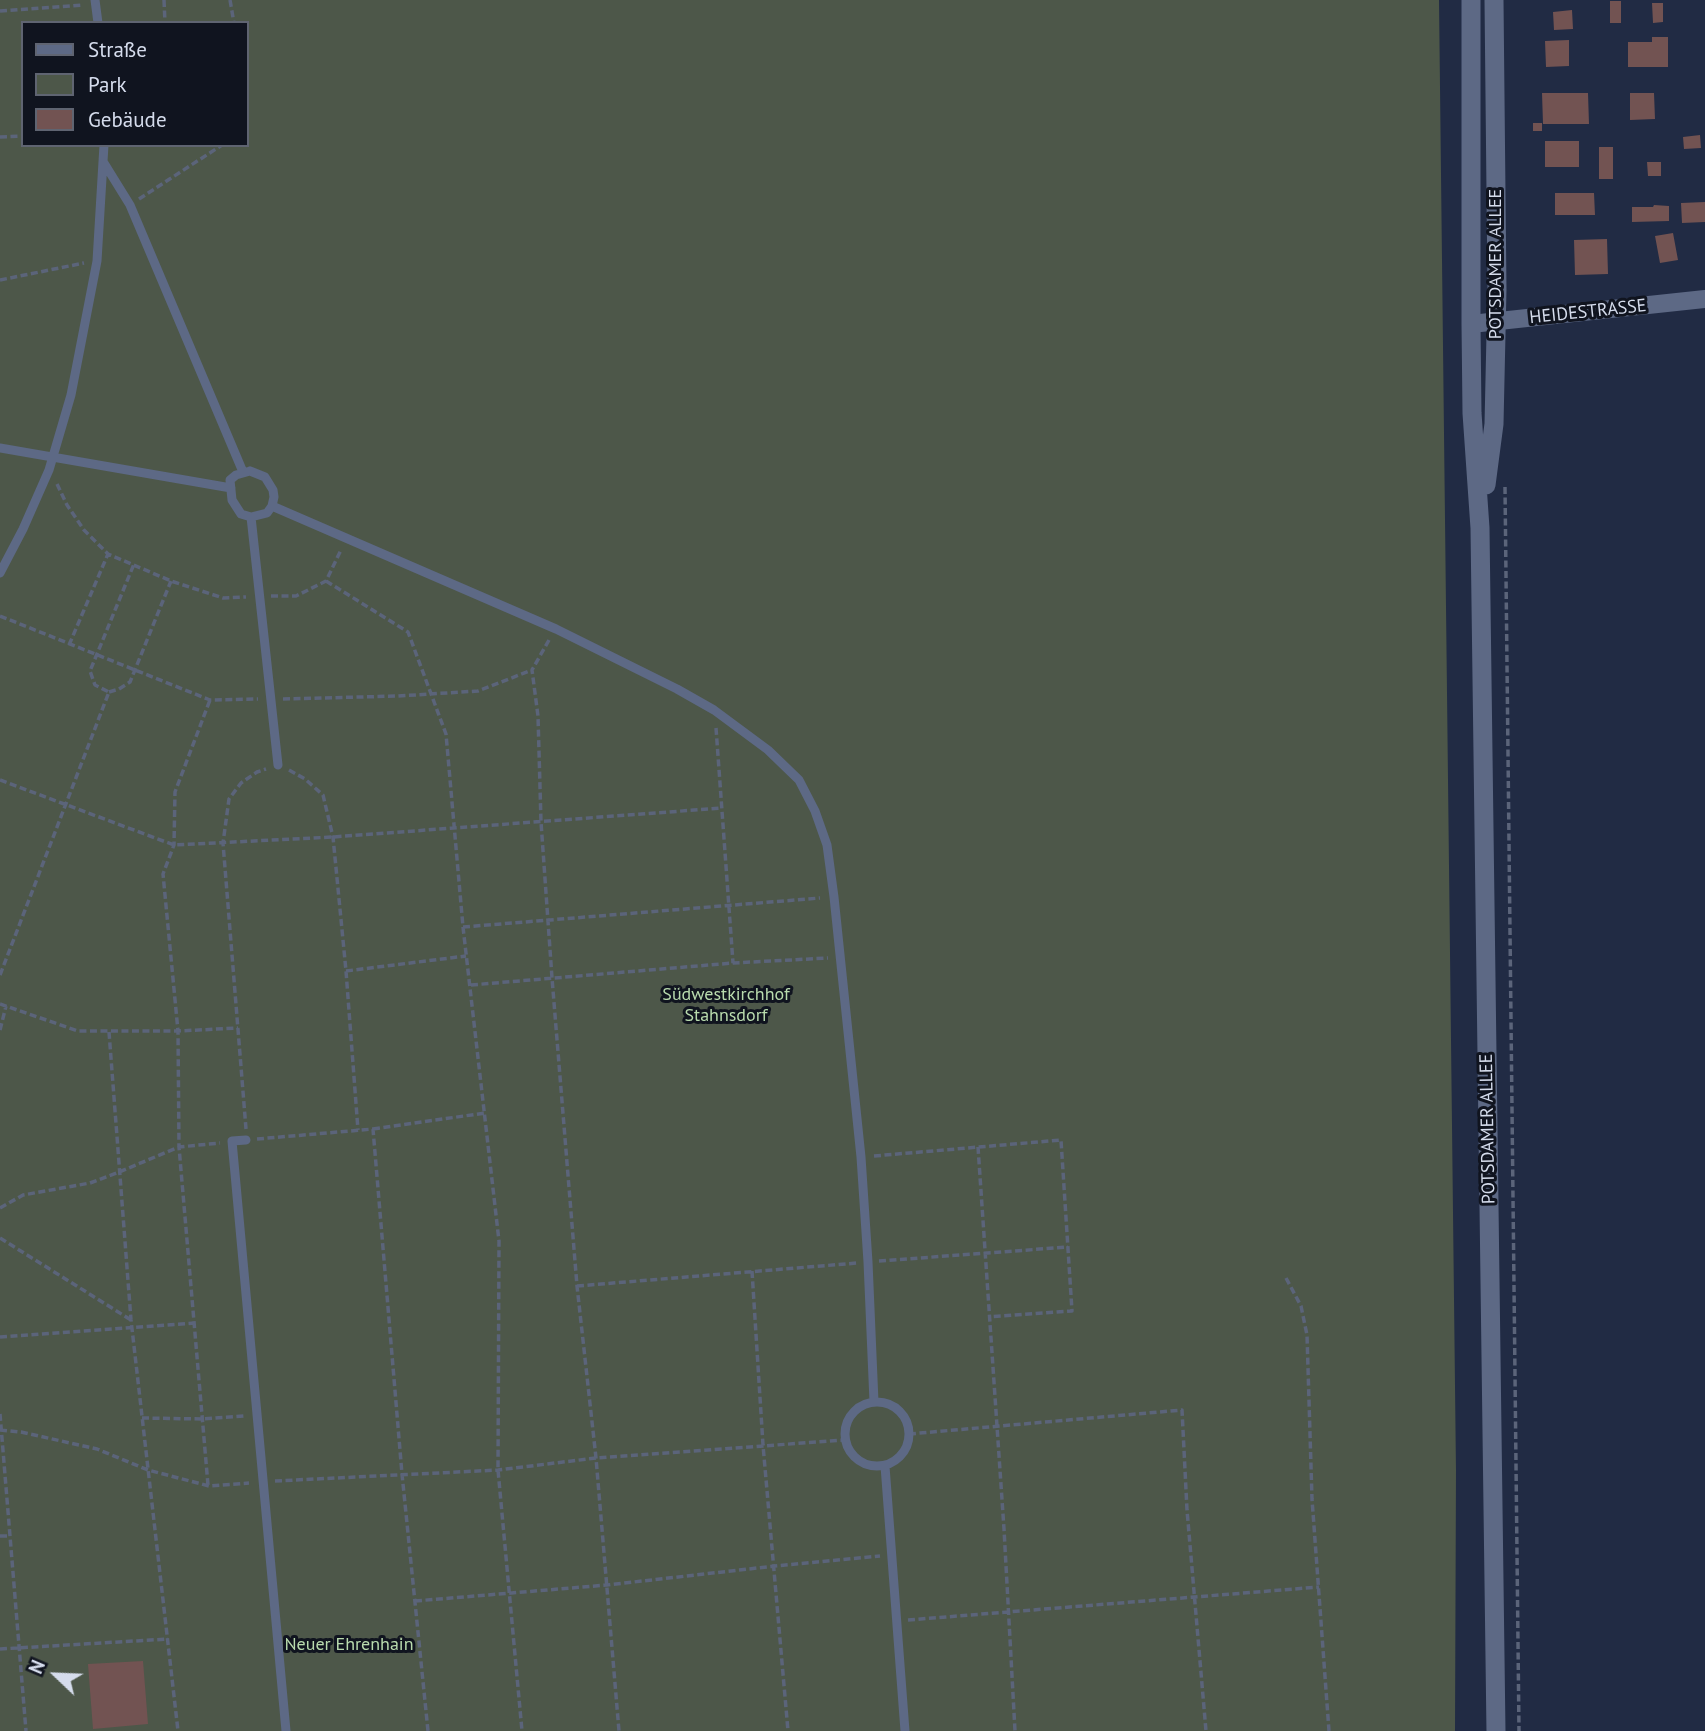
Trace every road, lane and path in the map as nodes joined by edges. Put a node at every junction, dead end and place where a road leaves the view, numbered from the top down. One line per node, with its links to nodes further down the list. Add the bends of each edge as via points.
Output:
1 (164, 0): 8 (path)
2 (230, 0): 9 (path)
3 (1471, 0): 20 (street, POTSDAMER ALLEE)
4 (1494, 0): 19 (street, POTSDAMER ALLEE)
5 (95, 2): 6 (path); 7 (lane)
6 (0, 10)
7 (98, 21)
8 (165, 21)
9 (234, 21)
10 (0, 136): 11 (path)
11 (21, 136)
12 (104, 147): 14 (lane)
13 (219, 147): 15 (path)
14 (103, 162): 15 (lane); 16 (lane)
15 (130, 205): 24 (lane)
16 (97, 261): 17 (path); 22 (lane)
17 (0, 280)
18 (1705, 299): 19 (street, HEIDESTRASSE)
19 (1496, 322): 20 (street, HEIDESTRASSE); 29 (street, POTSDAMER ALLEE, via 1494,424)
20 (1471, 324): 29 (street, POTSDAMER ALLEE)
21 (0, 448): 22 (lane)
22 (54, 456): 23 (lane); 26 (lane)
23 (49, 470): 31 (path, via 84,530); 33 (lane)
24 (243, 472): 26 (lane, via 230,480); 27 (lane, via 265,477 273,490)
25 (1505, 480): 139 (path)
26 (231, 488): 28 (lane, via 241,514)
27 (272, 506): 28 (lane, via 267,513); 30 (lane)
28 (251, 517): 36 (lane)
29 (1480, 528): 138 (street, POTSDAMER ALLEE)
30 (347, 538): 35 (path); 38 (lane)
31 (108, 554): 32 (path); 39 (path)
32 (134, 564): 34 (path); 40 (path)
33 (0, 573)
34 (172, 581): 36 (path, via 223,598); 41 (path)
35 (326, 581): 36 (path, via 296,596); 44 (path, via 408,632)
36 (260, 596): 45 (lane)
37 (0, 616): 39 (path)
38 (556, 629): 42 (path); 47 (lane)
39 (69, 645): 40 (path)
40 (97, 654): 41 (path); 43 (path, via 90,671 95,685)
41 (135, 670): 43 (path, via 130,682); 46 (path)
42 (532, 670): 44 (path, via 478,691); 52 (path)
43 (110, 692): 50 (path)
44 (431, 694): 45 (path); 53 (path, via 446,734)
45 (271, 699): 46 (path); 48 (lane)
46 (210, 700): 56 (path, via 175,792)
47 (714, 710): 51 (path); 57 (lane, via 799,780 827,845)
48 (278, 765): 54 (path, via 305,779 323,796); 55 (path, via 241,783 229,799)
49 (0, 780): 50 (path)
50 (67, 804): 56 (path); 65 (path)
51 (722, 808): 52 (path); 58 (path)
52 (541, 822): 53 (path); 59 (path)
53 (455, 829): 54 (path); 60 (path)
54 (333, 837): 55 (path); 64 (path)
55 (223, 843): 56 (path); 70 (path)
56 (174, 845): 72 (path, via 163,874)
57 (834, 897): 58 (path); 62 (lane)
58 (729, 905): 59 (path); 63 (path)
59 (549, 922): 60 (path); 66 (path)
60 (463, 927): 61 (path)
61 (467, 956): 64 (path); 67 (path)
62 (840, 957): 63 (path); 81 (lane)
63 (733, 963): 66 (path)
64 (346, 971): 76 (path)
65 (0, 975)
66 (552, 978): 67 (path); 90 (path)
67 (471, 985): 74 (path)
68 (0, 1004): 69 (path)
69 (6, 1006): 71 (path); 73 (path, via 78,1031)
70 (238, 1028): 72 (path); 77 (path)
71 (0, 1030)
72 (178, 1031): 73 (path); 79 (path)
73 (109, 1032): 82 (path)
74 (485, 1113): 75 (path); 109 (path, via 499,1241)
75 (373, 1129): 76 (path); 110 (path)
76 (358, 1130): 77 (path)
77 (246, 1140): 78 (lane)
78 (232, 1141): 79 (path); 98 (lane)
79 (179, 1147): 82 (path); 93 (path)
80 (978, 1147): 81 (path); 85 (path, via 1061,1140); 86 (path)
81 (861, 1157): 87 (lane)
82 (119, 1172): 83 (path, via 23,1195); 92 (path)
83 (0, 1208)
84 (0, 1238): 92 (path)
85 (1068, 1247): 86 (path); 91 (path, via 1072,1311)
86 (984, 1253): 87 (path); 91 (path)
87 (868, 1262): 88 (path); 96 (lane)
88 (752, 1271): 90 (path); 105 (path)
89 (1286, 1278): 118 (path, via 1301,1306 1307,1335)
90 (577, 1286): 106 (path)
91 (988, 1317): 101 (path)
92 (131, 1320): 94 (path)
93 (195, 1323): 94 (path); 100 (path)
94 (132, 1327): 95 (path); 99 (path)
95 (0, 1337)
96 (874, 1402): 103 (lane, via 902,1414); 104 (lane, via 855,1410 848,1419)
97 (0, 1414): 102 (path)
98 (257, 1416): 100 (path); 111 (lane)
99 (142, 1418): 100 (path); 108 (path)
100 (203, 1419): 112 (path)
101 (996, 1426): 103 (path); 120 (path, via 1182,1410); 122 (path)
102 (0, 1430): 108 (path, via 97,1449); 113 (path)
103 (909, 1434): 107 (lane, via 902,1454)
104 (845, 1440): 105 (path); 107 (lane, via 848,1450 864,1464)
105 (763, 1445): 106 (path); 116 (path)
106 (596, 1458): 109 (path); 117 (path)
107 (885, 1466): 115 (lane)
108 (148, 1470): 112 (path); 124 (path)
109 (498, 1470): 110 (path); 119 (path)
110 (402, 1474): 111 (path); 121 (path)
111 (264, 1482): 112 (path); 129 (lane)
112 (209, 1486)
113 (9, 1535): 114 (path); 125 (path)
114 (0, 1536)
115 (890, 1555): 116 (path); 123 (lane)
116 (775, 1566): 117 (path); 133 (path)
117 (607, 1584): 119 (path); 132 (path)
118 (1319, 1587): 120 (path); 137 (path)
119 (510, 1594): 121 (path); 131 (path)
120 (1196, 1597): 122 (path); 136 (path)
121 (415, 1601): 130 (path)
122 (1009, 1611): 123 (path); 135 (path)
123 (896, 1620): 134 (lane)
124 (168, 1639): 125 (path); 128 (path)
125 (19, 1648): 126 (path); 127 (path)
126 (0, 1649)
127 (26, 1731)
128 (178, 1731)
129 (286, 1731)
130 (428, 1731)
131 (522, 1731)
132 (619, 1731)
133 (789, 1731)
134 (905, 1731)
135 (1015, 1731)
136 (1206, 1731)
137 (1329, 1731)
138 (1496, 1731)
139 (1519, 1731)

